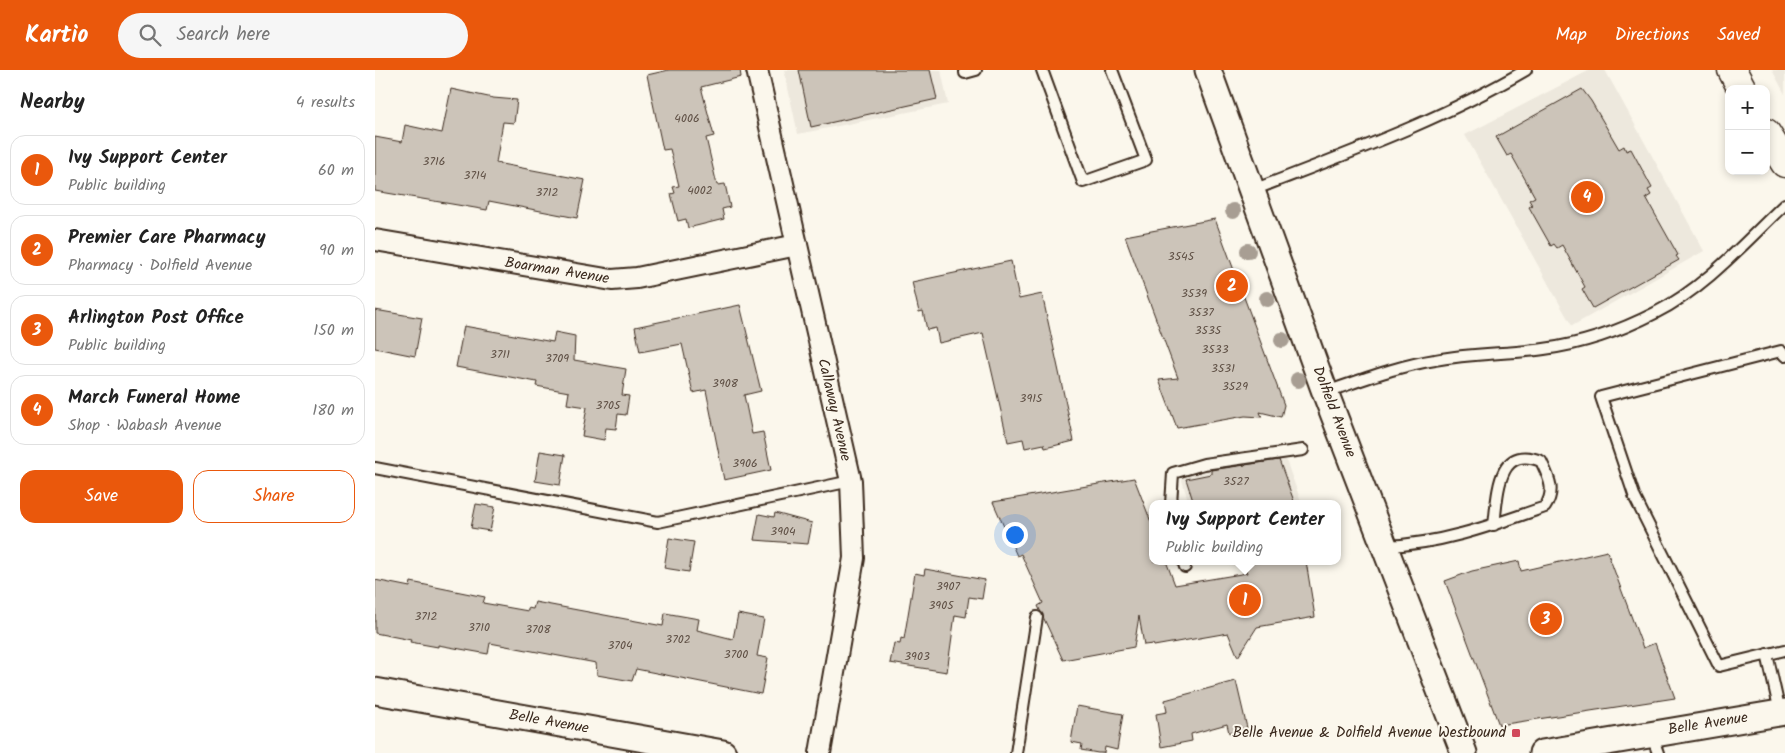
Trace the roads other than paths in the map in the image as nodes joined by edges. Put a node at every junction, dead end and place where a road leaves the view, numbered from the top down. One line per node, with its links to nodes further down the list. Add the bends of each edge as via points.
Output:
1 (757, 70): 15 (street, Callaway Avenue)
2 (965, 70): 3 (lane, via 965,73)
3 (976, 70)
4 (1042, 70): 5 (lane, via 1083,182 1146,160)
5 (1112, 70)
6 (1208, 70): 12 (street, Dolfield Avenue)
7 (1526, 70): 12 (lane, via 1422,124)
8 (1731, 70): 9 (main road)
9 (1740, 85)
10 (1770, 139): 11 (main road)
11 (1785, 162)
12 (1253, 190): 17 (street, Dolfield Avenue)
13 (1785, 204): 17 (lane, via 1705,280 1657,312 1618,330 1545,349 1436,360 1397,368)
14 (375, 240): 15 (street, Boarman Avenue, via 613,280 637,278)
15 (797, 245): 20 (street, Callaway Avenue)
16 (1785, 356): 26 (lane, via 1781,351 1601,398 1635,498 1719,666)
17 (1325, 392): 23 (street, Dolfield Avenue)
18 (1303, 450): 21 (lane, via 1204,464 1173,474)
19 (375, 468): 20 (lane, via 658,522)
20 (851, 481): 31 (street, Callaway Avenue, via 854,558)
21 (1171, 500)
22 (1494, 525): 22 (lane, via 1545,507 1552,490 1541,461 1522,456 1507,465 1500,480); 23 (lane, via 1411,545)
23 (1384, 546): 33 (street, Dolfield Avenue)
24 (1037, 617): 32 (lane)
25 (1785, 650): 26 (lane)
26 (1767, 654): 28 (lane)
27 (375, 691): 30 (street, Belle Avenue)
28 (1783, 712): 29 (street, Belle Avenue)
29 (1654, 743): 34 (street, Belle Avenue)
30 (723, 753)
31 (820, 753)
32 (1016, 753)
33 (1464, 753)
34 (1542, 753)

